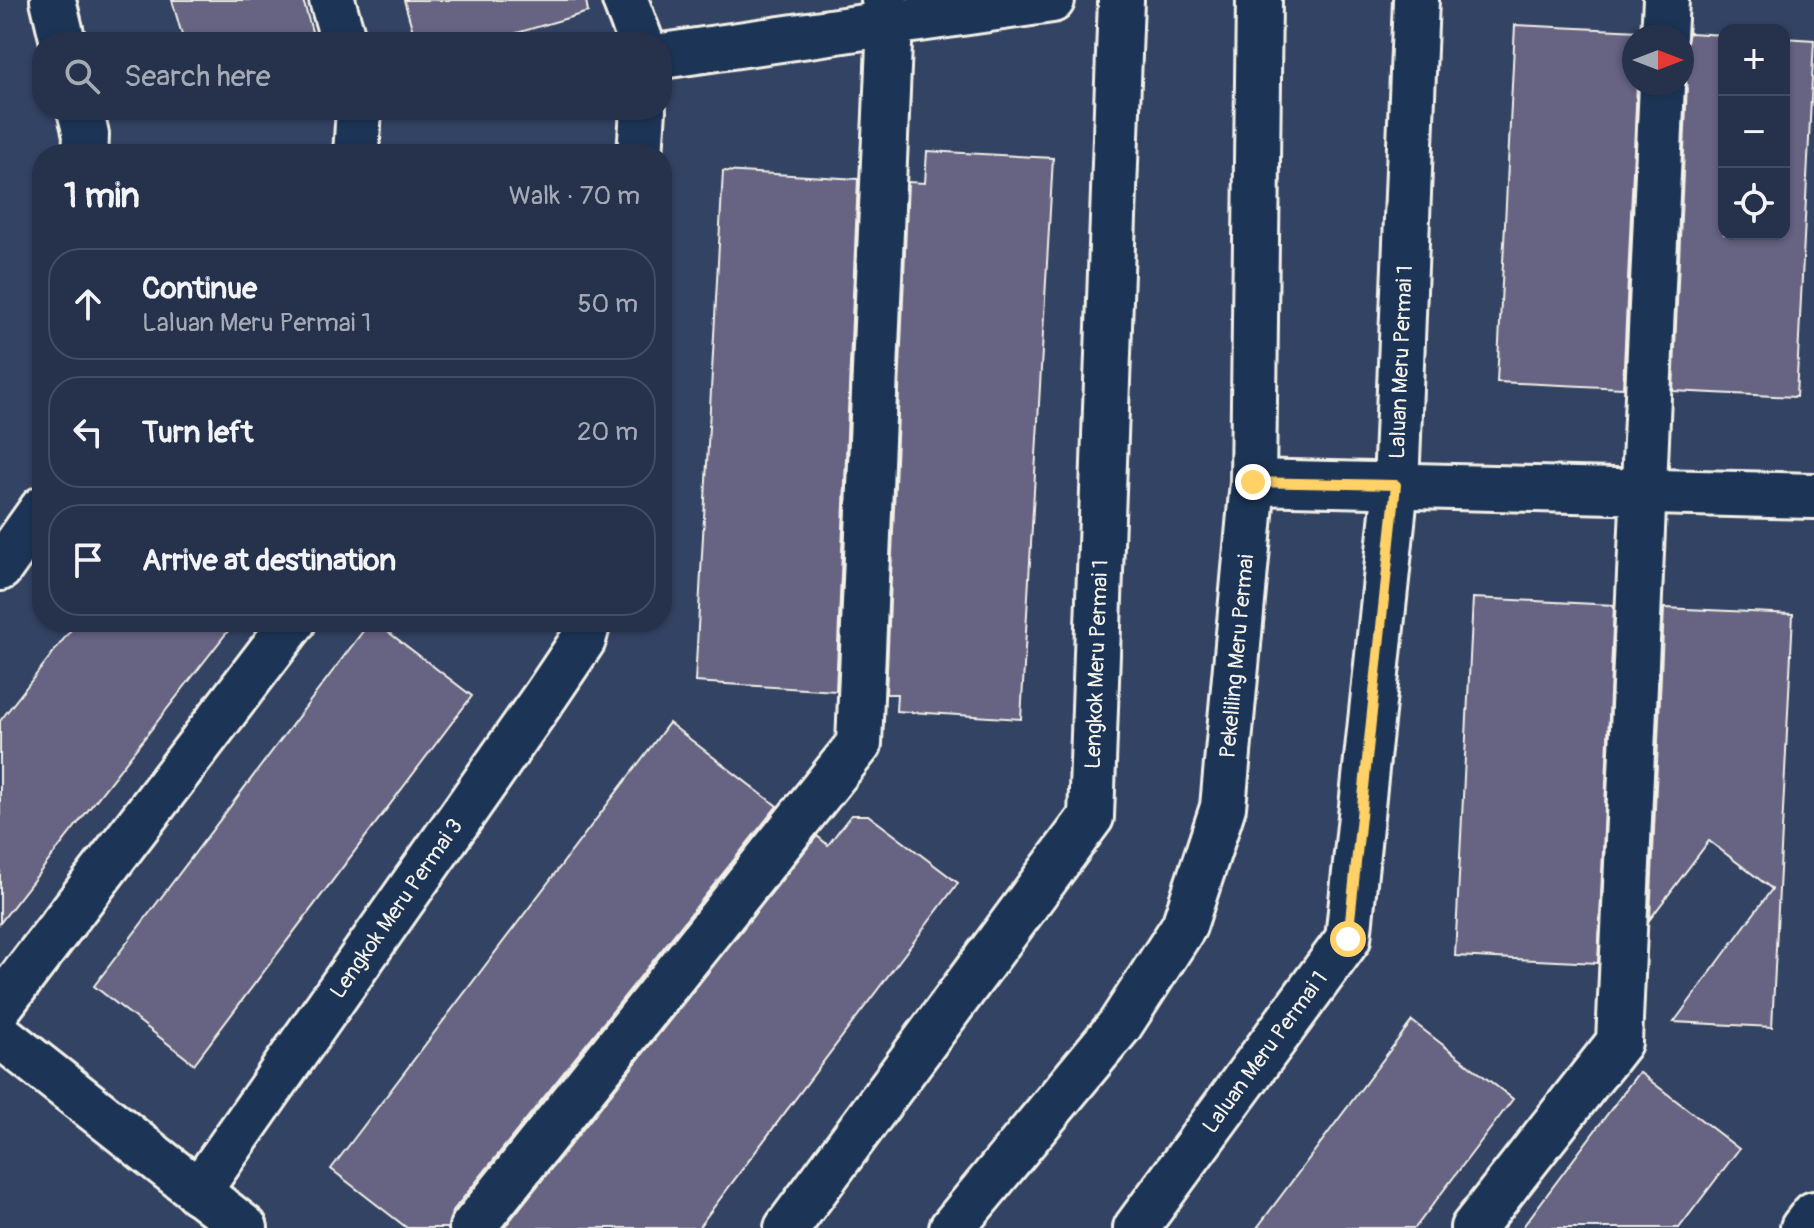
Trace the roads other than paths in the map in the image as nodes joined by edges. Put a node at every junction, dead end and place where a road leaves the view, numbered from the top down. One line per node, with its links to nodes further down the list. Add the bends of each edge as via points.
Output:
1 (53, 0): 11 (street)
2 (332, 0): 12 (street)
3 (625, 0): 13 (street)
4 (1052, 0): 9 (street)
5 (1121, 0): 36 (street, Lengkok Meru Permai 1, via 1091,817)
6 (1259, 0): 22 (street, Pekeliling Meru Permai)
7 (1416, 0): 23 (street, Laluan Meru Permai 1)
8 (1666, 0): 10 (street)
9 (887, 11): 14 (street); 35 (street, via 859,744)
10 (1665, 24)
11 (61, 32)
12 (341, 32)
13 (637, 32)
14 (672, 54)
15 (1662, 96): 24 (street)
16 (82, 120): 19 (street)
17 (358, 120): 20 (street)
18 (642, 120): 21 (street)
19 (86, 144)
20 (357, 144)
21 (641, 144)
22 (1253, 482): 23 (street); 37 (street, Pekeliling Meru Permai, via 1223,807 1184,926 1120,1025)
23 (1396, 485): 24 (street); 38 (street, Laluan Meru Permai 1, via 1348,939)
24 (1646, 491): 25 (street); 39 (street, via 1619,1042)
25 (1814, 496)
26 (32, 523): 27 (street)
27 (0, 568)
28 (285, 632): 30 (street)
29 (585, 632): 32 (street, Lengkok Meru Permai 3)
30 (0, 1006)
31 (0, 1035): 32 (street)
32 (198, 1192): 34 (street)
33 (1814, 1214): 40 (street)
34 (245, 1228)
35 (472, 1228)
36 (787, 1228)
37 (952, 1228)
38 (1136, 1228)
39 (1473, 1228)
40 (1803, 1228)

